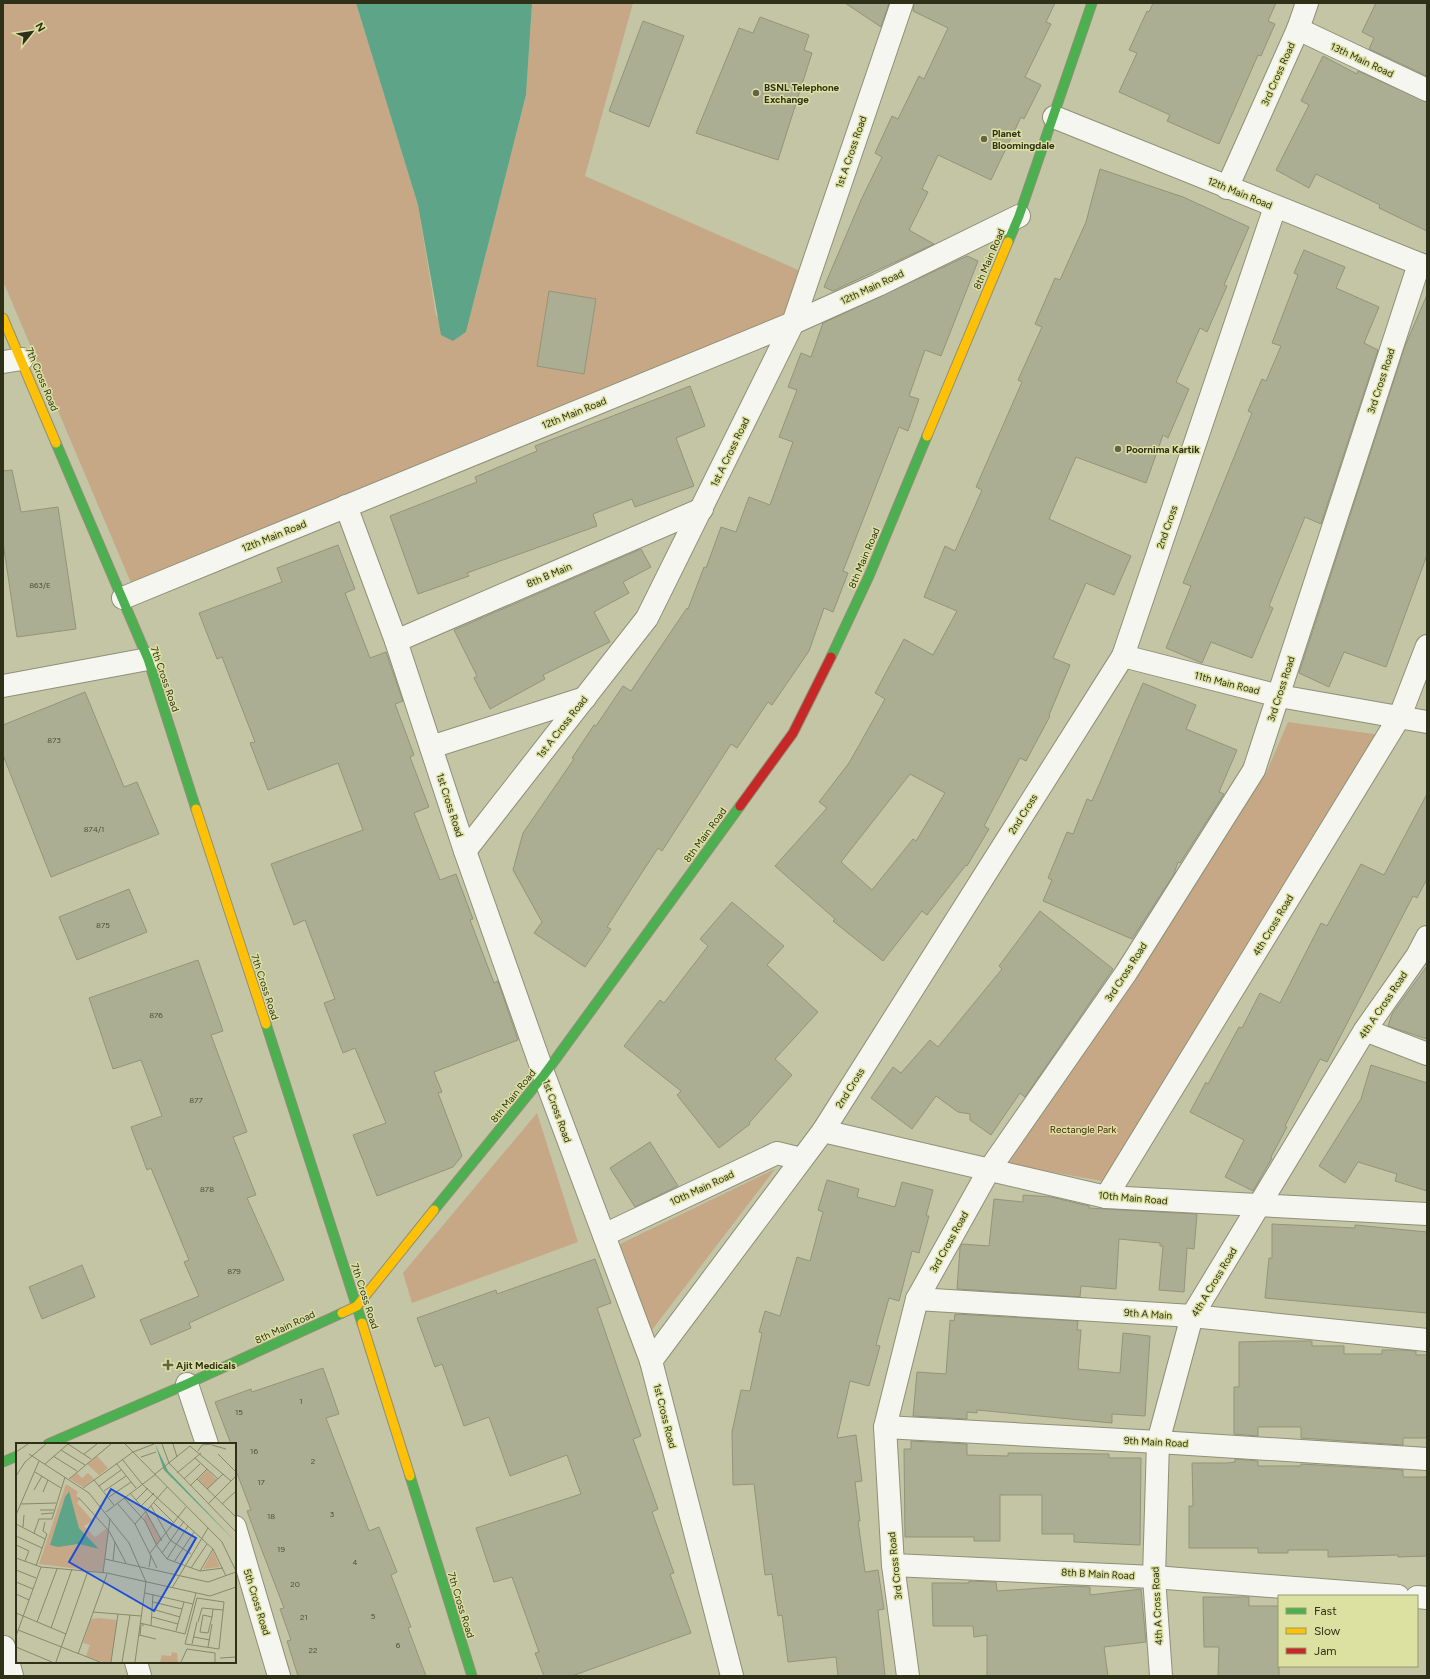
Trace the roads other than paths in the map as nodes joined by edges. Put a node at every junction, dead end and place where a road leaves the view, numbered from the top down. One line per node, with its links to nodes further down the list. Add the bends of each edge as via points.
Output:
1 (902, 3): 12 (street, 1st A Cross Road)
2 (1092, 3): 6 (street, 8th Main Road)
3 (1307, 3): 4 (street, 3rd Cross Road)
4 (1298, 29): 5 (street, 13th Main Road); 7 (street, 3rd Cross Road)
5 (1427, 90)
6 (1054, 116): 7 (street, 12th Main Road); 9 (street, 8th Main Road)
7 (1227, 188): 8 (street, 12th Main Road)
8 (1275, 207): 10 (street, 12th Main Road); 19 (street, 2nd Cross)
9 (1019, 216): 12 (street, 12th Main Road, via 878,285); 32 (street, 8th Main Road, via 869,576 793,733)
10 (1423, 266): 22 (street, 3rd Cross Road)
11 (3, 318): 13 (street, 7th Cross Road)
12 (793, 323): 14 (street, 12th Main Road); 15 (street, 1st A Cross Road)
13 (12, 361): 16 (street, 7th Cross Road)
14 (346, 506): 16 (street, 12th Main Road); 17 (street, 1st Cross Road)
15 (702, 509): 17 (street, 8th B Main); 23 (street, 1st A Cross Road, via 647,618)
16 (123, 598): 20 (street, 7th Cross Road)
17 (396, 640): 26 (street, 1st Cross Road)
18 (1427, 646): 24 (street, 4th Cross Road)
19 (1123, 656): 22 (street, 11th Main Road); 33 (street, 2nd Cross)
20 (148, 659): 21 (street); 41 (street, 7th Cross Road)
21 (3, 686)
22 (1279, 696): 24 (street, 11th Main Road); 35 (street, 3rd Cross Road, via 1254,770 1126,973)
23 (585, 698): 26 (street); 27 (street, 1st A Cross Road)
24 (1400, 716): 25 (street, 11th Main Road); 36 (street, 4th Cross Road)
25 (1427, 722)
26 (431, 747): 27 (street, 1st Cross Road)
27 (465, 851): 32 (street, 1st Cross Road)
28 (1427, 937): 29 (street, 4th A Cross Road)
29 (1422, 957): 30 (street, 4th A Cross Road)
30 (1365, 1030): 31 (street); 37 (street, 4th A Cross Road)
31 (1427, 1054)
32 (544, 1075): 39 (street, 1st Cross Road); 41 (street, 8th Main Road)
33 (822, 1131): 34 (street, 2nd Cross); 35 (street, 10th Main Road)
34 (801, 1159): 39 (street, 10th Main Road, via 777,1153); 44 (street, 2nd Cross)
35 (989, 1170): 36 (street, 10th Main Road); 40 (street, 3rd Cross Road)
36 (1106, 1197): 37 (street, 10th Main Road)
37 (1260, 1205): 38 (street, 10th Main Road); 42 (street, 4th A Cross Road)
38 (1427, 1214)
39 (604, 1235): 44 (street, 1st Cross Road)
40 (917, 1299): 42 (street, 9th A Main); 46 (street, 3rd Cross Road)
41 (357, 1306): 45 (street, 8th Main Road); 62 (street, 7th Cross Road)
42 (1192, 1316): 43 (street, 9th A Main); 47 (street, 4th A Cross Road)
43 (1427, 1340)
44 (650, 1361): 63 (street, 1st Cross Road)
45 (187, 1384): 48 (street, 8th Main Road); 49 (street)
46 (885, 1427): 47 (street, 9th Main Road); 54 (street, 3rd Cross Road)
47 (1158, 1442): 51 (street, 9th Main Road); 55 (street, 4th A Cross Road)
48 (50, 1443)
49 (207, 1443)
50 (16, 1456): 52 (street)
51 (1427, 1459)
52 (3, 1462)
53 (236, 1531): 61 (street, 5th Cross Road)
54 (893, 1565): 55 (street, 8th B Main Road); 64 (street, 3rd Cross Road)
55 (1154, 1577): 56 (street, 8th B Main Road); 65 (street, 4th A Cross Road)
56 (1385, 1595)
57 (8, 1645): 59 (street)
58 (136, 1663): 60 (street)
59 (12, 1676)
60 (140, 1676)
61 (279, 1676)
62 (472, 1676)
63 (732, 1676)
64 (908, 1676)
65 (1161, 1676)

